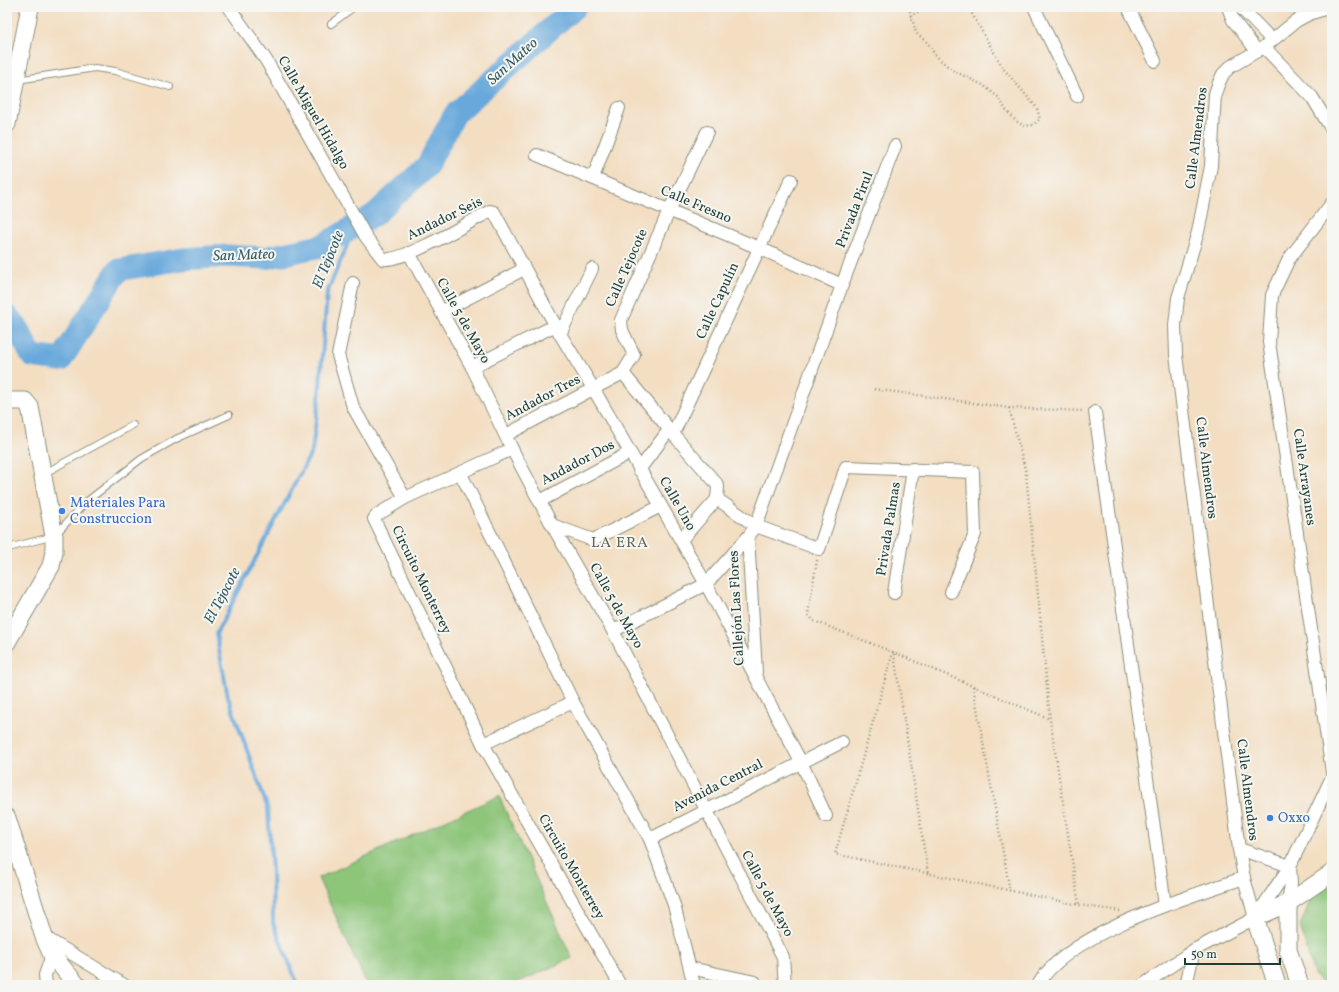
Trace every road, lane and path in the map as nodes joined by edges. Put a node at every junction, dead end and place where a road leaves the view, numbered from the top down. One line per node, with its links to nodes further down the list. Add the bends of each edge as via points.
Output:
1 (30, 7): 16 (main road)
2 (228, 7): 31 (street, Calle Miguel Hidalgo, via 266,60 366,237 383,259 390,260)
3 (354, 7): 13 (lane)
4 (909, 7): 12 (path)
5 (928, 7): 12 (path)
6 (968, 7): 12 (path, via 1003,68 1037,108 1040,119 1033,125 1024,126 1016,122 998,97 983,85 945,64 916,33)
7 (1034, 7): 18 (street)
8 (1128, 7): 15 (street)
9 (1228, 7): 14 (street, via 1233,20)
10 (1240, 7): 14 (street)
11 (1332, 10): 14 (street, Calle Almendros, via 1324,9 1309,14)
12 (910, 16)
13 (331, 24)
14 (1264, 46): 21 (street, via 1312,97); 85 (street, Calle Almendros, via 1222,74 1215,94 1211,166 1198,232 1178,298 1175,325 1176,355)
15 (1155, 61)
16 (16, 80): 17 (lane, via 96,68 116,71); 20 (main road)
17 (170, 88)
18 (1077, 96)
19 (619, 108): 25 (street)
20 (7, 124)
21 (1332, 130)
22 (707, 132): 28 (street)
23 (895, 146): 35 (street, Privada Pirul)
24 (537, 155): 25 (street, Calle Fresno)
25 (593, 178): 28 (street, Calle Fresno)
26 (791, 180): 30 (street, Calle Capulín)
27 (1332, 202): 79 (street, Calle Arrayanes, via 1289,259 1272,295 1269,342)
28 (669, 211): 30 (street, Calle Fresno); 39 (street, Calle Tejocote, via 621,320 622,330 634,355)
29 (494, 212): 31 (street, Andador Seis, via 490,211); 32 (street, Calle Uno)
30 (759, 248): 35 (street, Calle Fresno); 47 (street, Calle Capulín)
31 (408, 253): 36 (street, Calle 5 de Mayo)
32 (524, 269): 36 (street); 37 (street, Calle Uno)
33 (592, 269): 37 (street)
34 (353, 283): 55 (street, via 338,355 353,407)
35 (842, 285): 60 (street)
36 (441, 312): 38 (street, Calle 5 de Mayo)
37 (558, 330): 38 (street); 40 (street, Calle Uno)
38 (472, 367): 48 (street, Calle 5 de Mayo)
39 (623, 373): 40 (street); 47 (street)
40 (593, 388): 48 (street, Andador Tres); 50 (street, Calle Uno)
41 (874, 389): 43 (path)
42 (7, 401): 54 (main road, via 25,401 30,407)
43 (1009, 408): 44 (path); 75 (path, via 1026,473)
44 (1095, 412): 92 (street)
45 (229, 415): 61 (lane, via 176,439 141,459 86,502)
46 (133, 425): 54 (lane)
47 (671, 432): 52 (street, Calle Capulín); 56 (street, via 716,483)
48 (506, 435): 49 (street, Calle 5 de Mayo)
49 (512, 449): 53 (street, Circuito Monterrey); 57 (street, Calle 5 de Mayo)
50 (629, 453): 52 (street, Calle Uno); 57 (street, Andador Dos)
51 (913, 469): 65 (street, via 846,467); 67 (street, via 973,472 975,534); 68 (street, Privada Palmas)
52 (639, 470): 58 (street, Calle Uno)
53 (461, 474): 55 (street, Circuito Monterrey); 74 (street)
54 (42, 475): 61 (main road)
55 (405, 498): 77 (street, Circuito Monterrey, via 377,514 374,519)
56 (717, 499): 60 (street); 63 (street)
57 (540, 501): 59 (street, Calle 5 de Mayo)
58 (661, 506): 59 (street, via 593,540); 63 (street, Calle Uno)
59 (552, 525): 69 (street, Calle 5 de Mayo)
60 (756, 526): 62 (street); 65 (street)
61 (54, 536): 64 (lane); 70 (main road, via 51,566)
62 (748, 537): 66 (street); 72 (street, Callejón Las Flores)
63 (681, 540): 66 (street, Calle Uno)
64 (8, 548)
65 (819, 549): 71 (path, via 808,614 814,621)
66 (706, 584): 69 (street); 72 (street, Calle Uno)
67 (950, 592)
68 (894, 593)
69 (613, 631): 81 (street, Calle 5 de Mayo)
70 (7, 642)
71 (893, 652): 73 (path); 88 (path); 88 (path, via 835,854)
72 (756, 677): 78 (street, Calle Uno)
73 (972, 686): 75 (path); 90 (path)
74 (573, 702): 77 (street); 84 (street)
75 (1050, 719): 93 (path)
76 (842, 742): 78 (street, Avenida Central)
77 (483, 744): 104 (street, Circuito Monterrey)
78 (801, 762): 81 (street, Avenida Central); 82 (street, Calle Uno)
79 (1332, 772)
80 (1332, 777): 86 (street)
81 (706, 809): 84 (street, Avenida Central); 106 (street, Calle 5 de Mayo, via 783,957)
82 (826, 816)
83 (7, 818): 96 (main road)
84 (650, 838): 99 (street, via 674,905)
85 (1239, 849): 86 (street); 89 (street, Calle Almendros)
86 (1290, 866): 91 (street); 95 (street)
87 (1332, 873): 91 (main road)
88 (928, 874): 90 (path)
89 (1244, 878): 92 (street); 95 (street, Calle Almendros)
90 (1010, 891): 93 (path)
91 (1288, 903): 95 (main road); 111 (main road, via 1288,950)
92 (1165, 904): 94 (street)
93 (1079, 905): 94 (path)
94 (1142, 914): 107 (street, via 1083,944 1058,962)
95 (1255, 918): 97 (street); 110 (main road)
96 (44, 937): 98 (main road); 103 (street)
97 (1194, 950): 108 (street); 109 (street)
98 (52, 955): 101 (street, via 45,975); 102 (main road)
99 (690, 968): 100 (street); 105 (street)
100 (756, 982)
101 (46, 985)
102 (77, 985)
103 (124, 985)
104 (620, 985)
105 (694, 985)
106 (785, 985)
107 (1038, 985)
108 (1143, 985)
109 (1186, 985)
110 (1277, 985)
111 (1300, 985)

